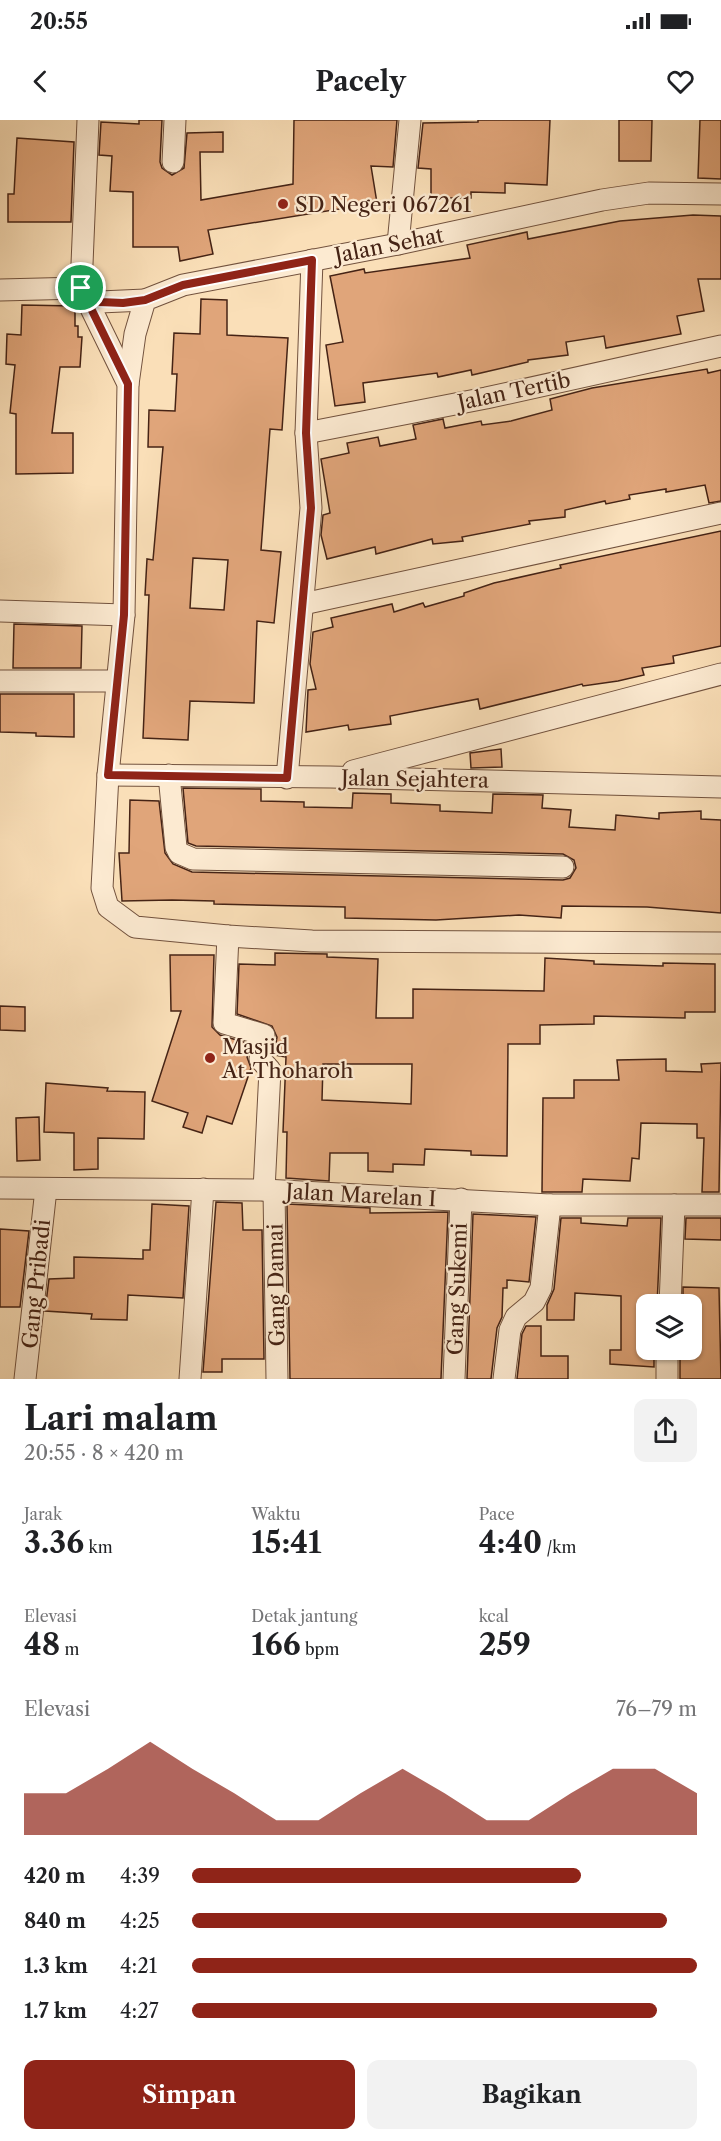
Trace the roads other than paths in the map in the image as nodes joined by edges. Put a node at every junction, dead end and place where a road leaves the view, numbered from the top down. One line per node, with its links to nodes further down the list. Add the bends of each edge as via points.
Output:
1 (88, 120): 8 (street)
2 (175, 120): 4 (street)
3 (410, 120): 6 (street)
4 (173, 162)
5 (721, 194): 6 (street, Jalan Sehat, via 650,193 602,200)
6 (398, 244): 7 (street, Jalan Sehat)
7 (312, 260): 10 (street, Jalan Sehat, via 183,285); 13 (street)
8 (81, 288): 9 (street); 10 (street, Jalan Sehat, via 100,302); 12 (street)
9 (0, 290)
10 (145, 300): 12 (street, via 135,334)
11 (721, 346): 13 (street, Jalan Tertib)
12 (128, 384): 17 (street)
13 (306, 433): 15 (street, via 311,508)
14 (721, 513): 15 (street)
15 (303, 604): 24 (street)
16 (0, 611): 17 (street)
17 (124, 615): 20 (street)
18 (721, 674): 23 (street)
19 (0, 681): 20 (street)
20 (116, 681): 21 (street)
21 (108, 775): 22 (street, Jalan Sejahtera); 27 (street, via 102,888 108,907 135,927)
22 (169, 775): 24 (street, Jalan Sejahtera); 26 (street, via 176,847 179,853 193,859)
23 (330, 777): 24 (street, Jalan Sejahtera); 25 (street, Jalan Sejahtera)
24 (287, 778)
25 (721, 787)
26 (563, 867)
27 (228, 936): 28 (street); 32 (street, Gang Damai, via 224,1023 264,1035 260,1059 270,1070)
28 (721, 943)
29 (0, 1188): 30 (street, Jalan Marelan I)
30 (46, 1189): 31 (street, Jalan Marelan I); 39 (street, Gang Pribadi)
31 (203, 1189): 32 (street, Jalan Marelan I); 40 (street)
32 (269, 1191): 33 (street, Jalan Marelan I); 41 (street, Gang Damai)
33 (461, 1199): 34 (street, Jalan Marelan I); 42 (street, Gang Sukemi)
34 (550, 1205): 35 (street, Jalan Marelan I); 43 (street, via 541,1288 510,1330)
35 (674, 1205): 36 (street, Jalan Marelan I); 37 (street)
36 (721, 1205)
37 (670, 1294)
38 (667, 1360): 44 (street)
39 (25, 1379)
40 (190, 1379)
41 (277, 1379)
42 (454, 1379)
43 (504, 1379)
44 (667, 1379)

